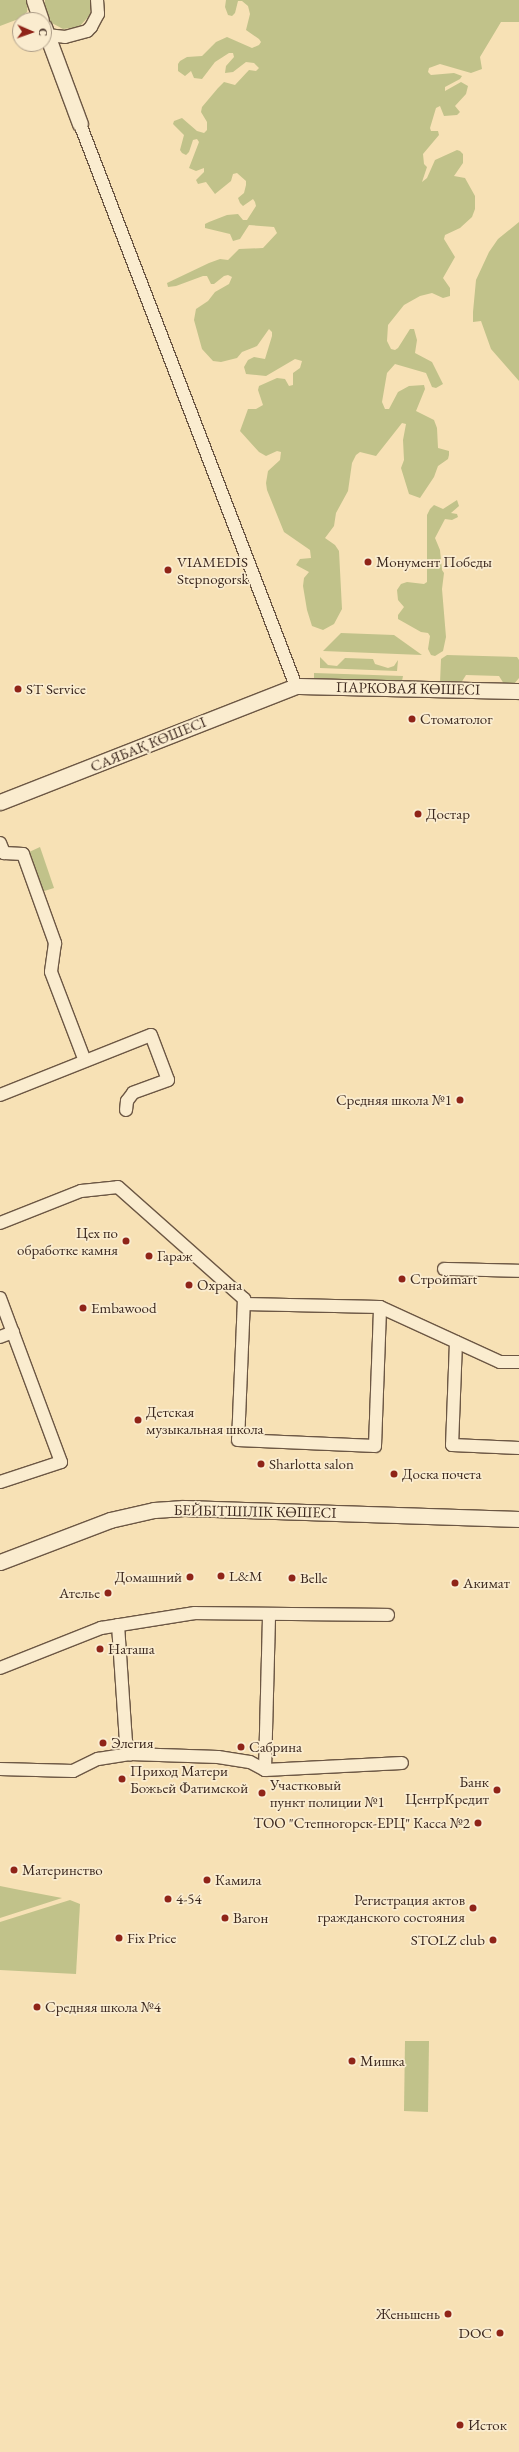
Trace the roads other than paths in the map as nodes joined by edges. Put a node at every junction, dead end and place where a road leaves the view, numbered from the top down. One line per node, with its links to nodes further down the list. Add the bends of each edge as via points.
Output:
1 (34, 0): 3 (street)
2 (97, 0): 4 (street, via 98,14 87,31 65,37)
3 (38, 12)
4 (52, 33)
5 (52, 47): 6 (street)
6 (80, 124): 7 (street)
7 (296, 686): 8 (street, ПАРКОВАЯ КӨШЕСІ); 9 (street, САЯБАҚ КӨШЕСІ)
8 (519, 691)
9 (0, 802)
10 (0, 843): 11 (street, via 4,853 23,854 55,943 51,972)
11 (85, 1061): 12 (street); 13 (street, via 151,1035 168,1080 133,1093 127,1101)
12 (0, 1095)
13 (126, 1110)
14 (0, 1223): 18 (street, via 81,1191 118,1187 244,1299)
15 (444, 1269): 16 (street)
16 (519, 1272)
17 (0, 1298): 20 (street)
18 (244, 1304): 19 (street); 19 (street, via 238,1440 375,1446)
19 (380, 1307): 22 (street)
20 (13, 1332): 21 (street); 25 (street, via 61,1462)
21 (0, 1337)
22 (456, 1342): 23 (street, via 500,1362); 24 (street, via 452,1444)
23 (519, 1362)
24 (519, 1448)
25 (0, 1482)
26 (519, 1519): 27 (street, БЕЙБІТШІЛІК КӨШЕСІ, via 192,1508 154,1510 110,1520)
27 (0, 1562)
28 (269, 1614): 29 (street); 30 (street, via 195,1613); 35 (street)
29 (388, 1615)
30 (118, 1625): 31 (street, via 101,1628); 32 (street, via 126,1741)
31 (0, 1668)
32 (130, 1754): 34 (street, via 98,1759 73,1771); 35 (street, via 218,1757 250,1762)
33 (402, 1763): 35 (street)
34 (0, 1769)
35 (265, 1770)

